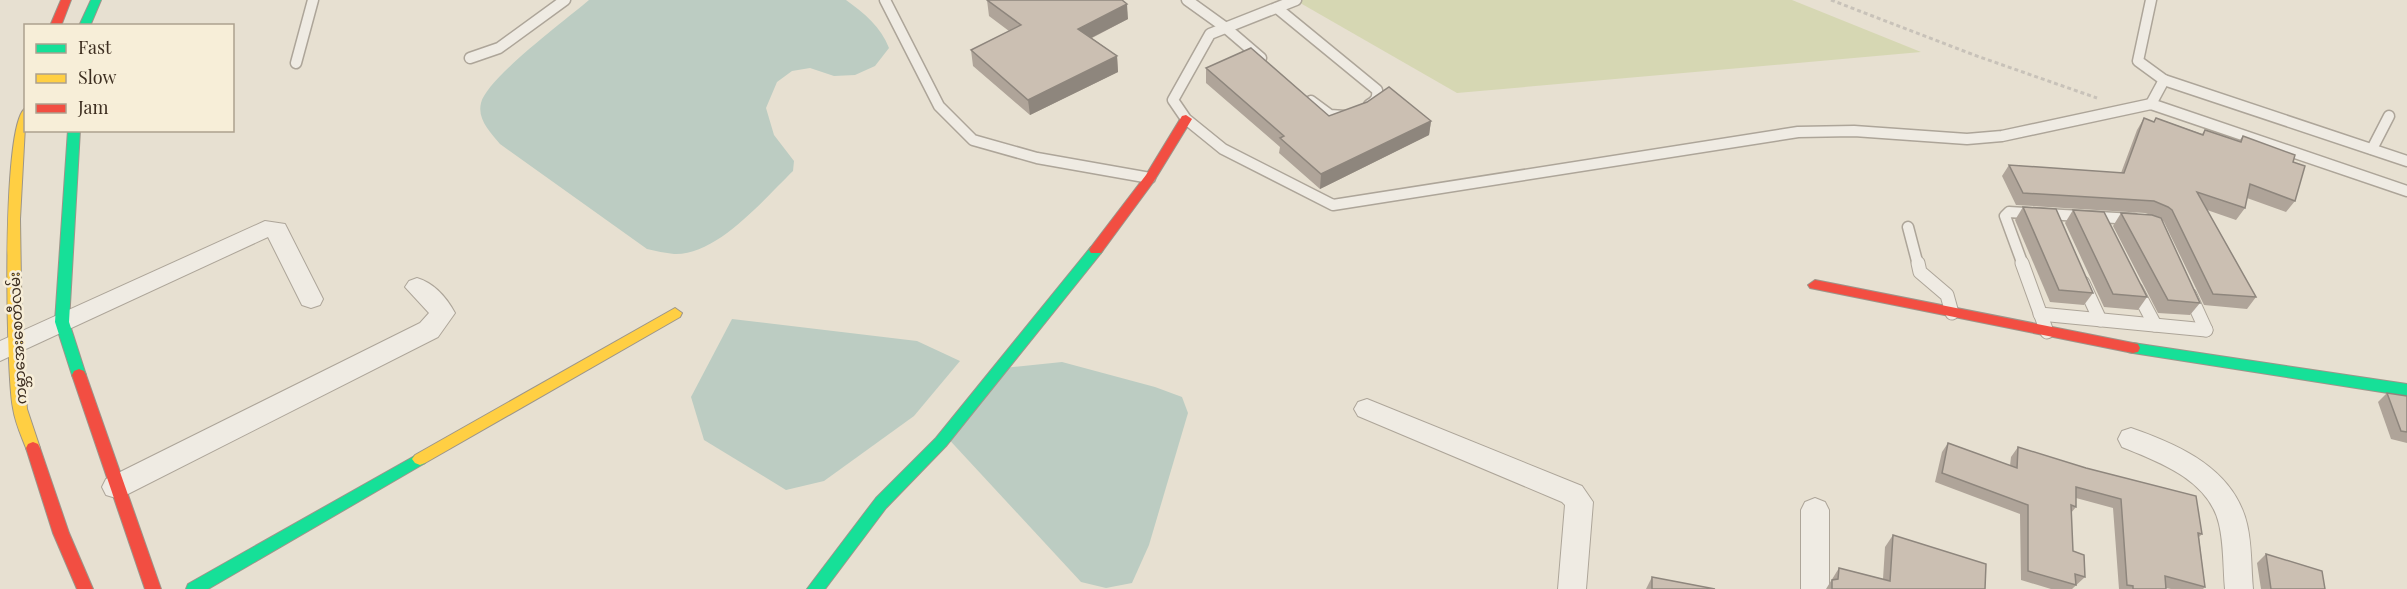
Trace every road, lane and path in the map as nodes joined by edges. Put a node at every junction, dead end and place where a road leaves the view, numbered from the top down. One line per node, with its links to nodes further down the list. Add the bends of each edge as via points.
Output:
1 (66, 0): 11 (street)
2 (96, 0): 12 (street)
3 (312, 0): 15 (lane)
4 (566, 0): 14 (lane, via 499,48)
5 (885, 0): 27 (lane, via 939,106 974,140 1037,158)
6 (1186, 0): 13 (lane)
7 (1296, 0): 10 (lane)
8 (1831, 0): 20 (path)
9 (2151, 0): 17 (lane, via 2138,61)
10 (1277, 8): 13 (lane); 18 (lane, via 1377,90 1378,96 1375,102 1335,117)
11 (56, 24)
12 (85, 24)
13 (1226, 28): 16 (lane); 23 (lane, via 1210,34 1173,100)
14 (470, 58)
15 (296, 63)
16 (1269, 64)
17 (2164, 80): 19 (lane); 25 (lane)
18 (1302, 93)
19 (2151, 104): 20 (lane); 28 (lane)
20 (2132, 110): 23 (lane, via 2002,136 1967,139 1854,131 1798,132 1333,205 1223,149)
21 (2389, 116): 25 (lane)
22 (24, 118): 44 (street, ကမ္ဘာအေးစေတီလမ်း, via 20,130)
23 (1186, 119): 27 (street)
24 (74, 132): 41 (street)
25 (2372, 149): 26 (lane)
26 (2407, 161)
27 (1150, 178): 53 (street, via 1011,359 941,442 881,503)
28 (2407, 191)
29 (2145, 220): 39 (lane, via 2055,220 2009,212 2005,216)
30 (1908, 227): 38 (lane, via 1920,272 1947,295)
31 (2076, 267): 40 (lane)
32 (2130, 276): 42 (lane)
33 (1815, 285): 38 (street)
34 (417, 287): 48 (street, via 443,313 429,330)
35 (2187, 288): 42 (lane, via 2206,330)
36 (311, 298): 41 (street, via 277,230 265,229)
37 (675, 313): 52 (street)
38 (1952, 313): 43 (street)
39 (2040, 314): 40 (lane); 43 (lane)
40 (2100, 320): 42 (lane)
41 (62, 322): 44 (street); 48 (street)
42 (2155, 325)
43 (2046, 332): 45 (street)
44 (7, 348): 50 (street, ကမ္ဘာအေးစေတီလမ်း, via 20,409)
45 (2407, 390)
46 (1367, 409): 54 (street, via 1572,494 1579,502)
47 (2131, 439): 56 (street, via 2199,472 2221,494 2233,522)
48 (116, 487): 51 (street)
49 (1815, 510): 55 (street)
50 (84, 589)
51 (153, 589)
52 (194, 589)
53 (815, 589)
54 (1572, 589)
55 (1815, 589)
56 (2239, 589)

